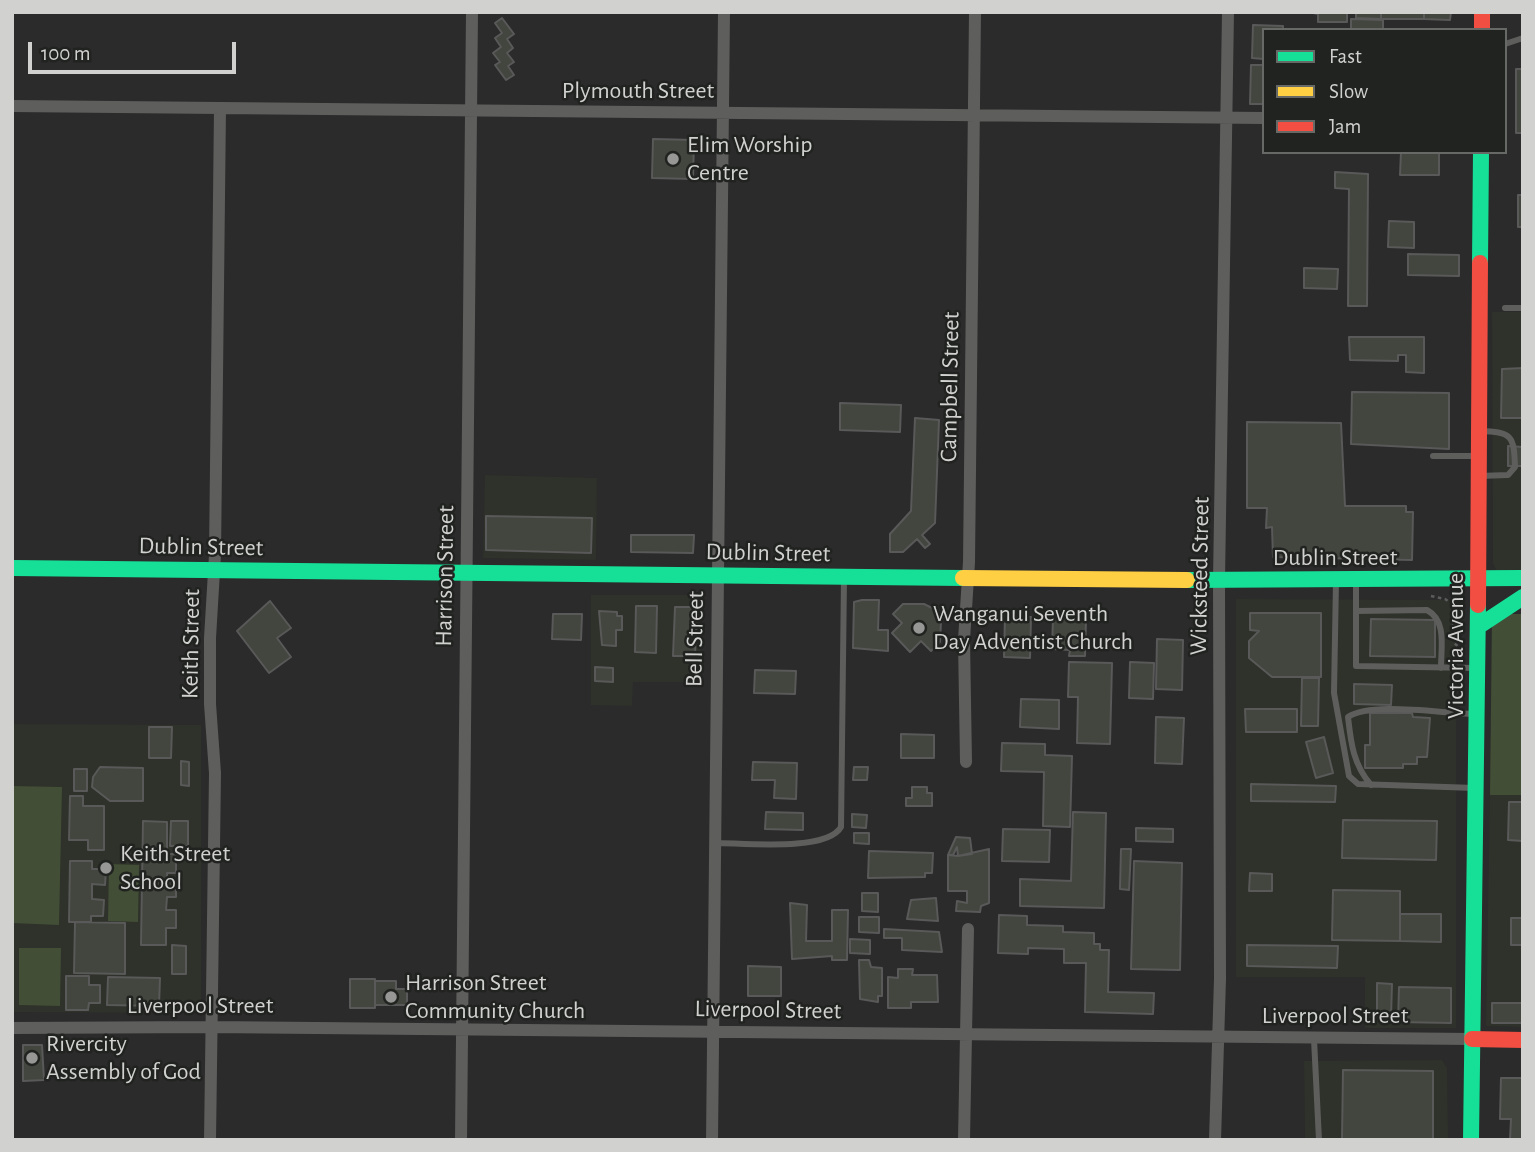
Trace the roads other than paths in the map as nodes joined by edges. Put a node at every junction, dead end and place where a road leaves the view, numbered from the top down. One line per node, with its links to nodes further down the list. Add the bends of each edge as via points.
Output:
1 (472, 12): 7 (street, Harrison Street)
2 (724, 12): 8 (street, Bell Street)
3 (975, 12): 9 (street, Campbell Street)
4 (1228, 12): 10 (street, Wicksteed Street)
5 (12, 106): 6 (street, Plymouth Street)
6 (220, 107): 7 (street, Plymouth Street); 20 (street, Keith Street)
7 (470, 111): 8 (street, Plymouth Street); 21 (street, Harrison Street)
8 (722, 112): 9 (street, Plymouth Street); 22 (street, Bell Street)
9 (974, 115): 10 (street, Plymouth Street); 24 (street, Campbell Street)
10 (1226, 117): 11 (street, Plymouth Street); 27 (street, Wicksteed Street)
11 (1262, 118)
12 (1481, 154): 15 (main road, Victoria Avenue)
13 (1506, 307): 14 (lane)
14 (1523, 308)
15 (1477, 431): 17 (main road, Victoria Avenue); 18 (lane, via 1510,436 1515,467 1508,475)
16 (1433, 456): 17 (lane)
17 (1477, 456): 18 (main road, Victoria Avenue)
18 (1477, 476): 26 (main road, Victoria Avenue)
19 (12, 568): 20 (main road, Dublin Street)
20 (214, 570): 21 (main road, Dublin Street); 41 (street, Keith Street, via 210,638 215,773)
21 (466, 572): 22 (main road, Dublin Street); 43 (street, Harrison Street)
22 (717, 575): 23 (main road, Dublin Street); 39 (street, Bell Street)
23 (844, 576): 24 (main road, Dublin Street); 39 (lane, via 841,827 835,836 819,843)
24 (966, 577): 27 (main road, Dublin Street); 36 (street, Campbell Street)
25 (1523, 578): 26 (main road, Dublin Street)
26 (1478, 579): 29 (main road, Dublin Street); 32 (main road, Victoria Avenue)
27 (1219, 580): 28 (main road, Dublin Street); 46 (street, Wicksteed Street, via 1220,979)
28 (1336, 581): 29 (main road, Dublin Street); 37 (lane, via 1334,693 1349,776 1358,784)
29 (1356, 581): 31 (lane)
30 (1523, 597): 32 (main road)
31 (1356, 611): 33 (lane, via 1427,610 1435,614 1441,622); 33 (lane, via 1356,666)
32 (1479, 626): 34 (main road, Victoria Avenue)
33 (1441, 668): 34 (lane)
34 (1479, 668): 35 (main road, Victoria Avenue)
35 (1479, 714): 37 (lane, via 1371,710 1351,714 1350,739 1358,769); 38 (main road, Victoria Avenue)
36 (966, 762)
37 (1371, 785): 38 (lane)
38 (1477, 788): 48 (main road, Victoria Avenue)
39 (714, 843): 44 (street, Bell Street)
40 (968, 929): 45 (street)
41 (211, 1027): 42 (street, Liverpool Street); 43 (street, Liverpool Street); 50 (street, Keith Street)
42 (12, 1028)
43 (462, 1030): 44 (street, Liverpool Street); 51 (street, Harrison Street)
44 (712, 1032): 45 (street, Liverpool Street); 52 (street, Bell Street)
45 (966, 1035): 46 (street, Liverpool Street); 53 (street)
46 (1216, 1038): 47 (street, Liverpool Street); 54 (street, Wicksteed Street)
47 (1314, 1039): 48 (street, Liverpool Street); 55 (lane)
48 (1472, 1039): 49 (main road, Liverpool Street); 56 (main road, Victoria Avenue)
49 (1523, 1040)
50 (210, 1140)
51 (461, 1140)
52 (712, 1140)
53 (964, 1140)
54 (1215, 1140)
55 (1319, 1140)
56 (1471, 1140)

